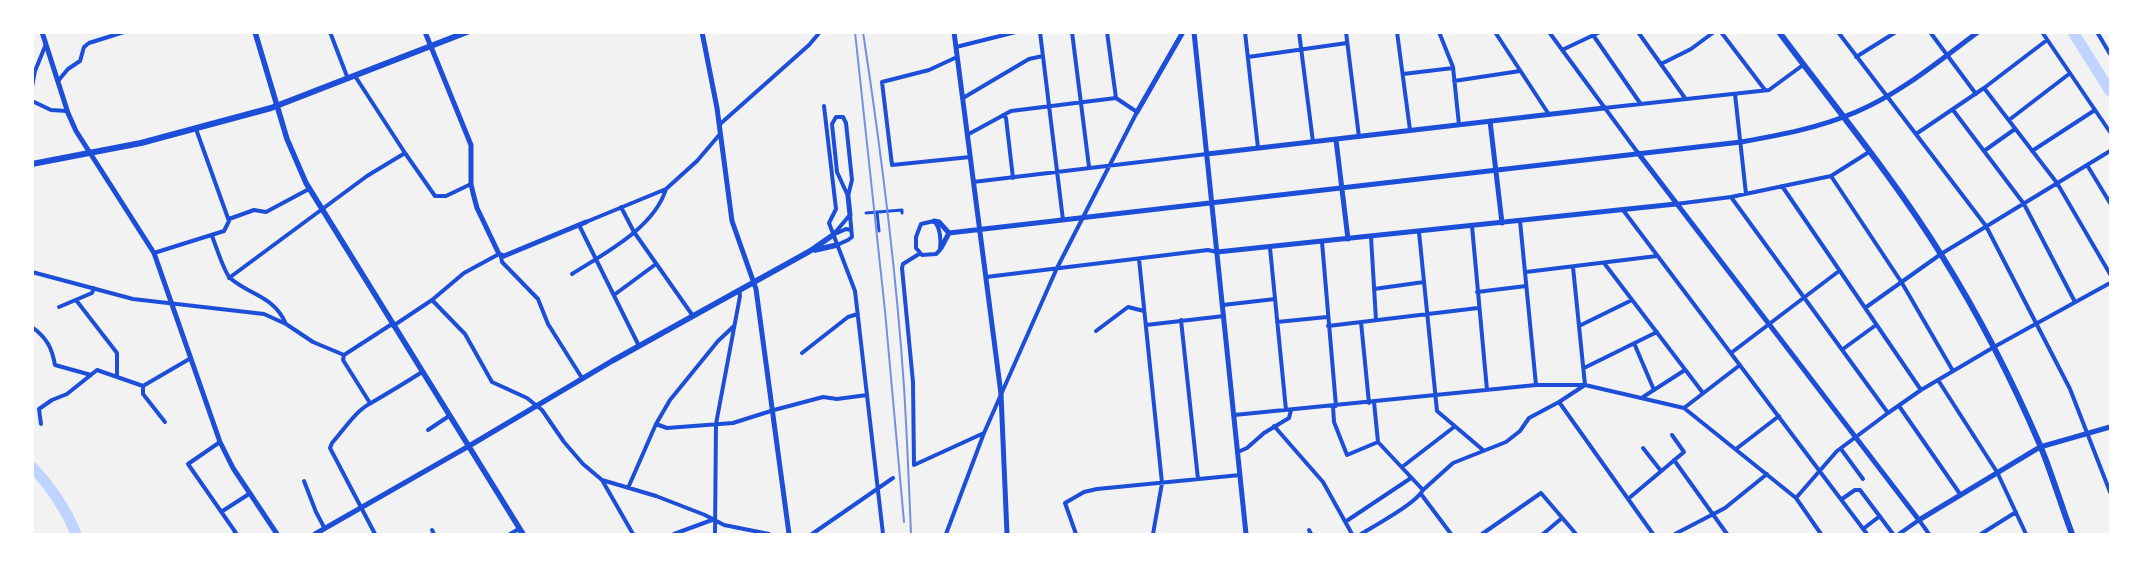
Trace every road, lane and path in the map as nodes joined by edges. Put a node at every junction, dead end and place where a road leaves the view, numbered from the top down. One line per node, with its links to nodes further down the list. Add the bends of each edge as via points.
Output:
1 (42, 32): 37 (street)
2 (124, 32): 58 (street, via 84,46 80,61)
3 (255, 32): 72 (main road)
4 (330, 32): 57 (street)
5 (425, 32): 39 (street)
6 (467, 32): 39 (main road)
7 (702, 32): 85 (street)
8 (820, 32): 85 (street)
9 (954, 32): 40 (street)
10 (1016, 32): 34 (street)
11 (1040, 32): 44 (street)
12 (1072, 32): 70 (street)
13 (1107, 32): 67 (street)
14 (1183, 32): 79 (street)
15 (1194, 32): 106 (street)
16 (1245, 32): 47 (street)
17 (1299, 32): 41 (street)
18 (1346, 32): 38 (street)
19 (1397, 32): 54 (street)
20 (1439, 32): 51 (street)
21 (1495, 32): 53 (street)
22 (1549, 32): 42 (street)
23 (1600, 32): 35 (street)
24 (1638, 32): 49 (street)
25 (1714, 32): 49 (street, via 1691,49)
26 (1721, 32): 62 (street)
27 (1779, 32): 50 (main road)
28 (1838, 32): 48 (street)
29 (1930, 32): 45 (street)
30 (1978, 32): 45 (street)
31 (2042, 32): 36 (street)
32 (2097, 32): 43 (street)
33 (1894, 33): 48 (street)
34 (1000, 34): 40 (street)
35 (1593, 35): 42 (street); 71 (street)
36 (2047, 40): 55 (street); 61 (street)
37 (46, 43): 52 (street); 58 (street)
38 (1348, 43): 41 (street); 94 (street)
39 (430, 47): 56 (main road); 118 (street, via 471,145)
40 (956, 47): 46 (street)
41 (1301, 50): 47 (street); 96 (street)
42 (1562, 50): 75 (street)
43 (2110, 54)
44 (1043, 56): 66 (street, via 1029,59); 74 (street)
45 (1947, 56): 64 (street); 65 (street)
46 (957, 57): 66 (street); 107 (street, via 929,70 882,82 892,165)
47 (1248, 57): 98 (street)
48 (1856, 57): 65 (street)
49 (1661, 64): 68 (street)
50 (1803, 65): 62 (street); 82 (main road)
51 (1453, 68): 54 (street); 59 (street)
52 (34, 70): 60 (street)
53 (1520, 71): 59 (street); 80 (street)
54 (1403, 74): 89 (street)
55 (2069, 74): 77 (street); 83 (street)
56 (356, 76): 57 (main road); 103 (street)
57 (348, 79): 72 (main road)
58 (58, 81): 78 (street)
59 (1454, 81): 86 (street)
60 (32, 87)
61 (1984, 88): 64 (street); 83 (street)
62 (1765, 90): 63 (street)
63 (1734, 94): 68 (street); 97 (street)
64 (1976, 94): 76 (street)
65 (1887, 96): 82 (street); 92 (street)
66 (963, 98): 93 (street)
67 (1116, 98): 70 (street); 79 (street)
68 (1685, 98): 71 (street)
69 (32, 101): 78 (street, via 51,110)
70 (1081, 102): 74 (street); 111 (street)
71 (1640, 103): 75 (street)
72 (277, 106): 88 (main road); 120 (main road, via 296,163)
73 (824, 106): 153 (street, via 836,209 829,223)
74 (1050, 106): 81 (street); 113 (street)
75 (1604, 108): 80 (street); 104 (street)
76 (1953, 110): 92 (street); 102 (street)
77 (2095, 110): 90 (street); 99 (street)
78 (67, 111): 105 (street)
79 (1137, 112): 109 (street)
80 (1548, 114): 84 (street)
81 (1003, 115): 93 (street); 115 (street)
82 (1843, 118): 97 (street); 101 (main road)
83 (2009, 120): 87 (street)
84 (1490, 121): 86 (street); 112 (street)
85 (719, 125): 91 (street)
86 (1459, 125): 89 (street)
87 (2015, 128): 99 (street); 102 (street)
88 (196, 129): 105 (main road); 138 (street)
89 (1410, 130): 94 (street)
90 (2110, 132)
91 (720, 134): 121 (street); 181 (street, via 732,220)
92 (1916, 134): 146 (street)
93 (968, 135): 107 (street)
94 (1359, 137): 95 (street)
95 (1336, 140): 96 (street); 122 (street)
96 (1313, 142): 98 (street)
97 (1741, 142): 104 (street); 123 (street)
98 (1258, 148): 106 (street)
99 (2032, 151): 117 (street)
100 (2110, 151): 110 (street)
101 (1869, 152): 114 (street); 165 (main road)
102 (1984, 152): 129 (street)
103 (404, 153): 118 (street, via 435,196 446,196); 131 (street)
104 (1638, 153): 112 (street); 128 (street)
105 (90, 154): 108 (main road); 163 (street)
106 (1207, 154): 109 (street); 126 (street)
107 (970, 157): 116 (street)
108 (32, 164)
109 (1109, 164): 111 (street); 137 (street)
110 (2086, 166): 117 (street); 127 (street)
111 (1089, 167): 113 (street)
112 (1497, 169): 122 (street); 143 (street)
113 (1057, 172): 115 (street); 139 (street)
114 (1831, 176): 119 (street); 183 (street)
115 (1013, 178): 116 (street)
116 (973, 182): 147 (street)
117 (2057, 183): 129 (street); 178 (street)
118 (471, 184): 166 (street, via 477,208)
119 (1782, 186): 123 (street); 174 (street)
120 (309, 189): 131 (main road); 138 (street, via 266,212 254,210)
121 (666, 189): 130 (street); 148 (street, via 649,219)
122 (1342, 189): 126 (street); 156 (street)
123 (1746, 194): 125 (street)
124 (848, 196): 124 (street, via 837,172 832,124 836,117 846,123 852,180); 136 (street)
125 (1731, 197): 128 (street); 191 (street)
126 (1212, 202): 137 (street); 162 (street)
127 (2110, 203)
128 (1676, 204): 132 (street); 214 (street)
129 (2024, 204): 146 (street); 196 (street)
130 (621, 208): 142 (street); 148 (street)
131 (321, 209): 180 (street); 216 (main road)
132 (1623, 210): 141 (street); 167 (street)
133 (877, 212): 134 (street); 135 (street, via 902,210); 150 (street)
134 (866, 213)
135 (902, 213)
136 (850, 215): 149 (street); 153 (street)
137 (1082, 218): 139 (street); 173 (street)
138 (229, 219): 154 (street, via 224,231)
139 (1063, 220): 147 (street)
140 (934, 221): 152 (street); 159 (street); 164 (street, via 921,224 916,242)
141 (1520, 221): 143 (street); 176 (street)
142 (586, 222): 144 (street)
143 (1502, 223): 145 (street)
144 (579, 225): 166 (street); 168 (street)
145 (1472, 226): 151 (street); 189 (street)
146 (1986, 226): 165 (street); 215 (street)
147 (980, 230): 152 (street); 179 (street)
148 (634, 232): 168 (street); 171 (street)
149 (852, 232): 153 (street, via 846,229); 158 (street, via 850,239)
150 (879, 232)
151 (1419, 232): 155 (street); 182 (street)
152 (949, 233): 159 (street)
153 (833, 235): 158 (street); 161 (main road)
154 (212, 236): 163 (street); 180 (street)
155 (1371, 237): 156 (street); 187 (street)
156 (1348, 239): 157 (street)
157 (1322, 242): 160 (street); 207 (street)
158 (837, 245): 161 (main road); 203 (street, via 854,284)
159 (941, 248): 164 (street, via 936,254)
160 (1270, 248): 162 (street); 192 (street)
161 (810, 251): 181 (main road)
162 (1217, 252): 169 (street, via 1208,250); 198 (street)
163 (154, 253): 197 (street)
164 (919, 254): 273 (street, via 902,268 913,382 914,465)
165 (1941, 254): 183 (street); 226 (main road)
166 (500, 255): 194 (street, via 464,273); 239 (street, via 502,262 538,300 548,324)
167 (1657, 256): 170 (street); 229 (street)
168 (595, 259): 177 (street); 190 (street)
169 (1139, 259): 173 (street); 202 (street)
170 (1604, 263): 172 (street); 195 (street)
171 (656, 264): 190 (street); 205 (street)
172 (1573, 266): 176 (street); 220 (street)
173 (1056, 268): 179 (street); 248 (street)
174 (1839, 271): 191 (street); 201 (street)
175 (32, 272): 186 (street)
176 (1526, 272): 185 (street)
177 (572, 274)
178 (2110, 274)
179 (986, 277): 248 (street)
180 (229, 278): 212 (street, via 270,301)
181 (753, 282): 188 (main road); 259 (street)
182 (1424, 282): 187 (street); 204 (street)
183 (1902, 282): 201 (street); 236 (street)
184 (2110, 283): 196 (street)
185 (1526, 286): 189 (street); 242 (street)
186 (94, 288): 193 (street, via 92,293); 197 (street, via 133,299)
187 (1374, 289): 209 (street)
188 (739, 290): 205 (main road); 218 (street)
189 (1477, 292): 200 (street)
190 (614, 295): 225 (street)
191 (1805, 297): 214 (street); 227 (street)
192 (1275, 298): 198 (street); 210 (street)
193 (76, 300): 199 (street); 238 (street, via 116,353)
194 (432, 300): 216 (street); 255 (street, via 465,334 492,382)
195 (1632, 300): 220 (street); 223 (street)
196 (2075, 302): 215 (street)
197 (173, 304): 212 (street, via 264,314); 231 (street)
198 (1223, 304): 206 (street)
199 (59, 307)
200 (1478, 308): 204 (street); 244 (street)
201 (1865, 308): 217 (street)
202 (1144, 311): 213 (street); 222 (street, via 1128,307)
203 (858, 314): 228 (street, via 848,317); 249 (street)
204 (1427, 314): 209 (street); 250 (street)
205 (693, 316): 225 (main road)
206 (1224, 316): 208 (street); 262 (street)
207 (1327, 317): 210 (street); 219 (street)
208 (1181, 320): 213 (street); 298 (street)
209 (1376, 320): 211 (street)
210 (1277, 322): 260 (street)
211 (1361, 322): 219 (street); 252 (street)
212 (286, 324): 230 (street, via 313,342)
213 (1146, 324): 300 (street)
214 (1769, 324): 229 (street); 276 (street)
215 (2036, 324): 226 (street); 274 (street, via 2070,388)
216 (393, 325): 230 (street); 235 (main road)
217 (1876, 325): 227 (street); 246 (street)
218 (734, 326): 267 (street, via 670,400); 268 (street)
219 (1328, 326): 256 (street)
220 (1579, 326): 233 (street)
221 (32, 328): 237 (street, via 46,339 55,365)
222 (1096, 331)
223 (1657, 332): 224 (street); 234 (street)
224 (1634, 343): 233 (street); 245 (street)
225 (639, 346): 239 (main road)
226 (1994, 347): 236 (street); 280 (main road)
227 (1843, 349): 261 (street)
228 (802, 353)
229 (1731, 353): 232 (street)
230 (344, 355): 254 (street, via 342,360)
231 (191, 358): 243 (street); 277 (street)
232 (1740, 365): 247 (street); 264 (street)
233 (1584, 368): 241 (street)
234 (1685, 370): 245 (street); 247 (street)
235 (422, 372): 254 (street); 263 (main road)
236 (1953, 372): 240 (street)
237 (91, 375): 238 (street, via 97,370); 266 (street, via 67,394 39,409)
238 (117, 377): 243 (street)
239 (582, 378): 255 (main road)
240 (1938, 380): 246 (street); 290 (street)
241 (1585, 384): 242 (street); 251 (street); 253 (street)
242 (1536, 385): 244 (street)
243 (143, 386): 265 (street, via 143,394)
244 (1486, 390): 250 (street)
245 (1654, 390): 251 (street)
246 (1921, 390): 257 (street)
247 (1703, 393): 258 (street)
248 (1001, 394): 273 (street); 335 (street)
249 (867, 395): 259 (street, via 837,399 823,397); 302 (street)
250 (1435, 396): 252 (street); 270 (street, via 1436,411)
251 (1643, 397): 258 (street)
252 (1372, 402): 256 (street); 278 (street)
253 (1559, 402): 284 (street, via 1529,418 1506,442); 308 (street)
254 (370, 403): 310 (street, via 330,448)
255 (536, 405): 279 (main road); 297 (street, via 583,464)
256 (1334, 406): 260 (street); 278 (street, via 1334,422 1347,456)
257 (1899, 406): 261 (street); 306 (street)
258 (1684, 408): 283 (street)
259 (774, 410): 268 (street, via 734,423); 331 (street)
260 (1288, 410): 262 (street); 269 (street, via 1289,418)
261 (1888, 412): 276 (street)
262 (1234, 415): 285 (street)
263 (449, 416): 272 (street); 279 (main road)
264 (1779, 416): 283 (street); 288 (street)
265 (165, 422)
266 (42, 424)
267 (656, 424): 268 (street, via 667,428); 301 (street)
268 (716, 424): 317 (street)
269 (1274, 426): 285 (street); 318 (street, via 1323,482)
270 (1454, 427): 284 (street); 287 (street)
271 (2110, 427): 274 (street)
272 (428, 430)
273 (984, 433): 334 (street)
274 (2089, 433): 280 (street); 295 (street)
275 (1672, 435): 286 (street, via 1684,452)
276 (1857, 438): 282 (street); 316 (street)
277 (220, 442): 305 (street); 311 (street, via 188,464)
278 (1378, 442): 287 (street)
279 (469, 446): 310 (street); 321 (main road)
280 (2040, 447): 290 (street); 355 (main road)
281 (1643, 448): 289 (street)
282 (1841, 448): 288 (street); 296 (street)
283 (1736, 449): 291 (street)
284 (1483, 450): 303 (street, via 1452,463)
285 (1238, 452): 292 (street)
286 (1674, 460): 289 (street); 313 (street)
287 (1402, 467): 294 (street)
288 (1820, 471): 307 (street); 309 (street)
289 (1660, 472): 308 (street)
290 (1997, 472): 306 (street); 312 (street)
291 (1767, 474): 307 (street); 313 (street)
292 (1240, 475): 298 (street); 338 (street)
293 (894, 478): 302 (street)
294 (1412, 478): 303 (street); 318 (street)
295 (2108, 478): 304 (street)
296 (1863, 479)
297 (602, 480): 301 (street); 327 (street)
298 (1198, 480): 300 (street)
299 (304, 481): 320 (street)
300 (1162, 483): 336 (street, via 1097,489 1065,503); 337 (street)
301 (628, 488): 317 (street, via 656,496)
302 (877, 489): 332 (street); 333 (street)
303 (1422, 492): 340 (street, via 1399,511); 341 (street)
304 (2110, 492)
305 (249, 494): 311 (street); 323 (street)
306 (1960, 494): 316 (street)
307 (1796, 498): 348 (street)
308 (1628, 499): 345 (street)
309 (1842, 500): 314 (street, via 1860,490); 319 (street)
310 (361, 508): 320 (street); 325 (street)
311 (221, 512): 322 (street)
312 (2016, 512): 353 (street); 354 (street)
313 (1714, 516): 346 (street); 347 (street)
314 (1880, 516): 319 (street); 350 (street)
315 (1562, 518): 342 (street, via 1541,493); 343 (street); 344 (street)
316 (1919, 520): 351 (street); 352 (street)
317 (714, 521): 328 (street); 329 (street); 330 (street)
318 (1345, 522): 339 (street)
319 (1863, 528): 349 (street)
320 (325, 529): 324 (street)
321 (522, 533): 326 (street, via 517,530)
322 (234, 534)
323 (277, 534)
324 (315, 534)
325 (375, 534)
326 (510, 534)
327 (633, 534)
328 (674, 534)
329 (715, 534)
330 (769, 534)
331 (789, 534)
332 (812, 534)
333 (882, 534)
334 (946, 534)
335 (1007, 534)
336 (1076, 534)
337 (1153, 534)
338 (1246, 534)
339 (1352, 534)
340 (1361, 534)
341 (1451, 534)
342 (1482, 534)
343 (1543, 534)
344 (1576, 534)
345 (1653, 534)
346 (1675, 534)
347 (1727, 534)
348 (1821, 534)
349 (1868, 534)
350 (1893, 534)
351 (1899, 534)
352 (1930, 534)
353 (1983, 534)
354 (2026, 534)
355 (2072, 534)

